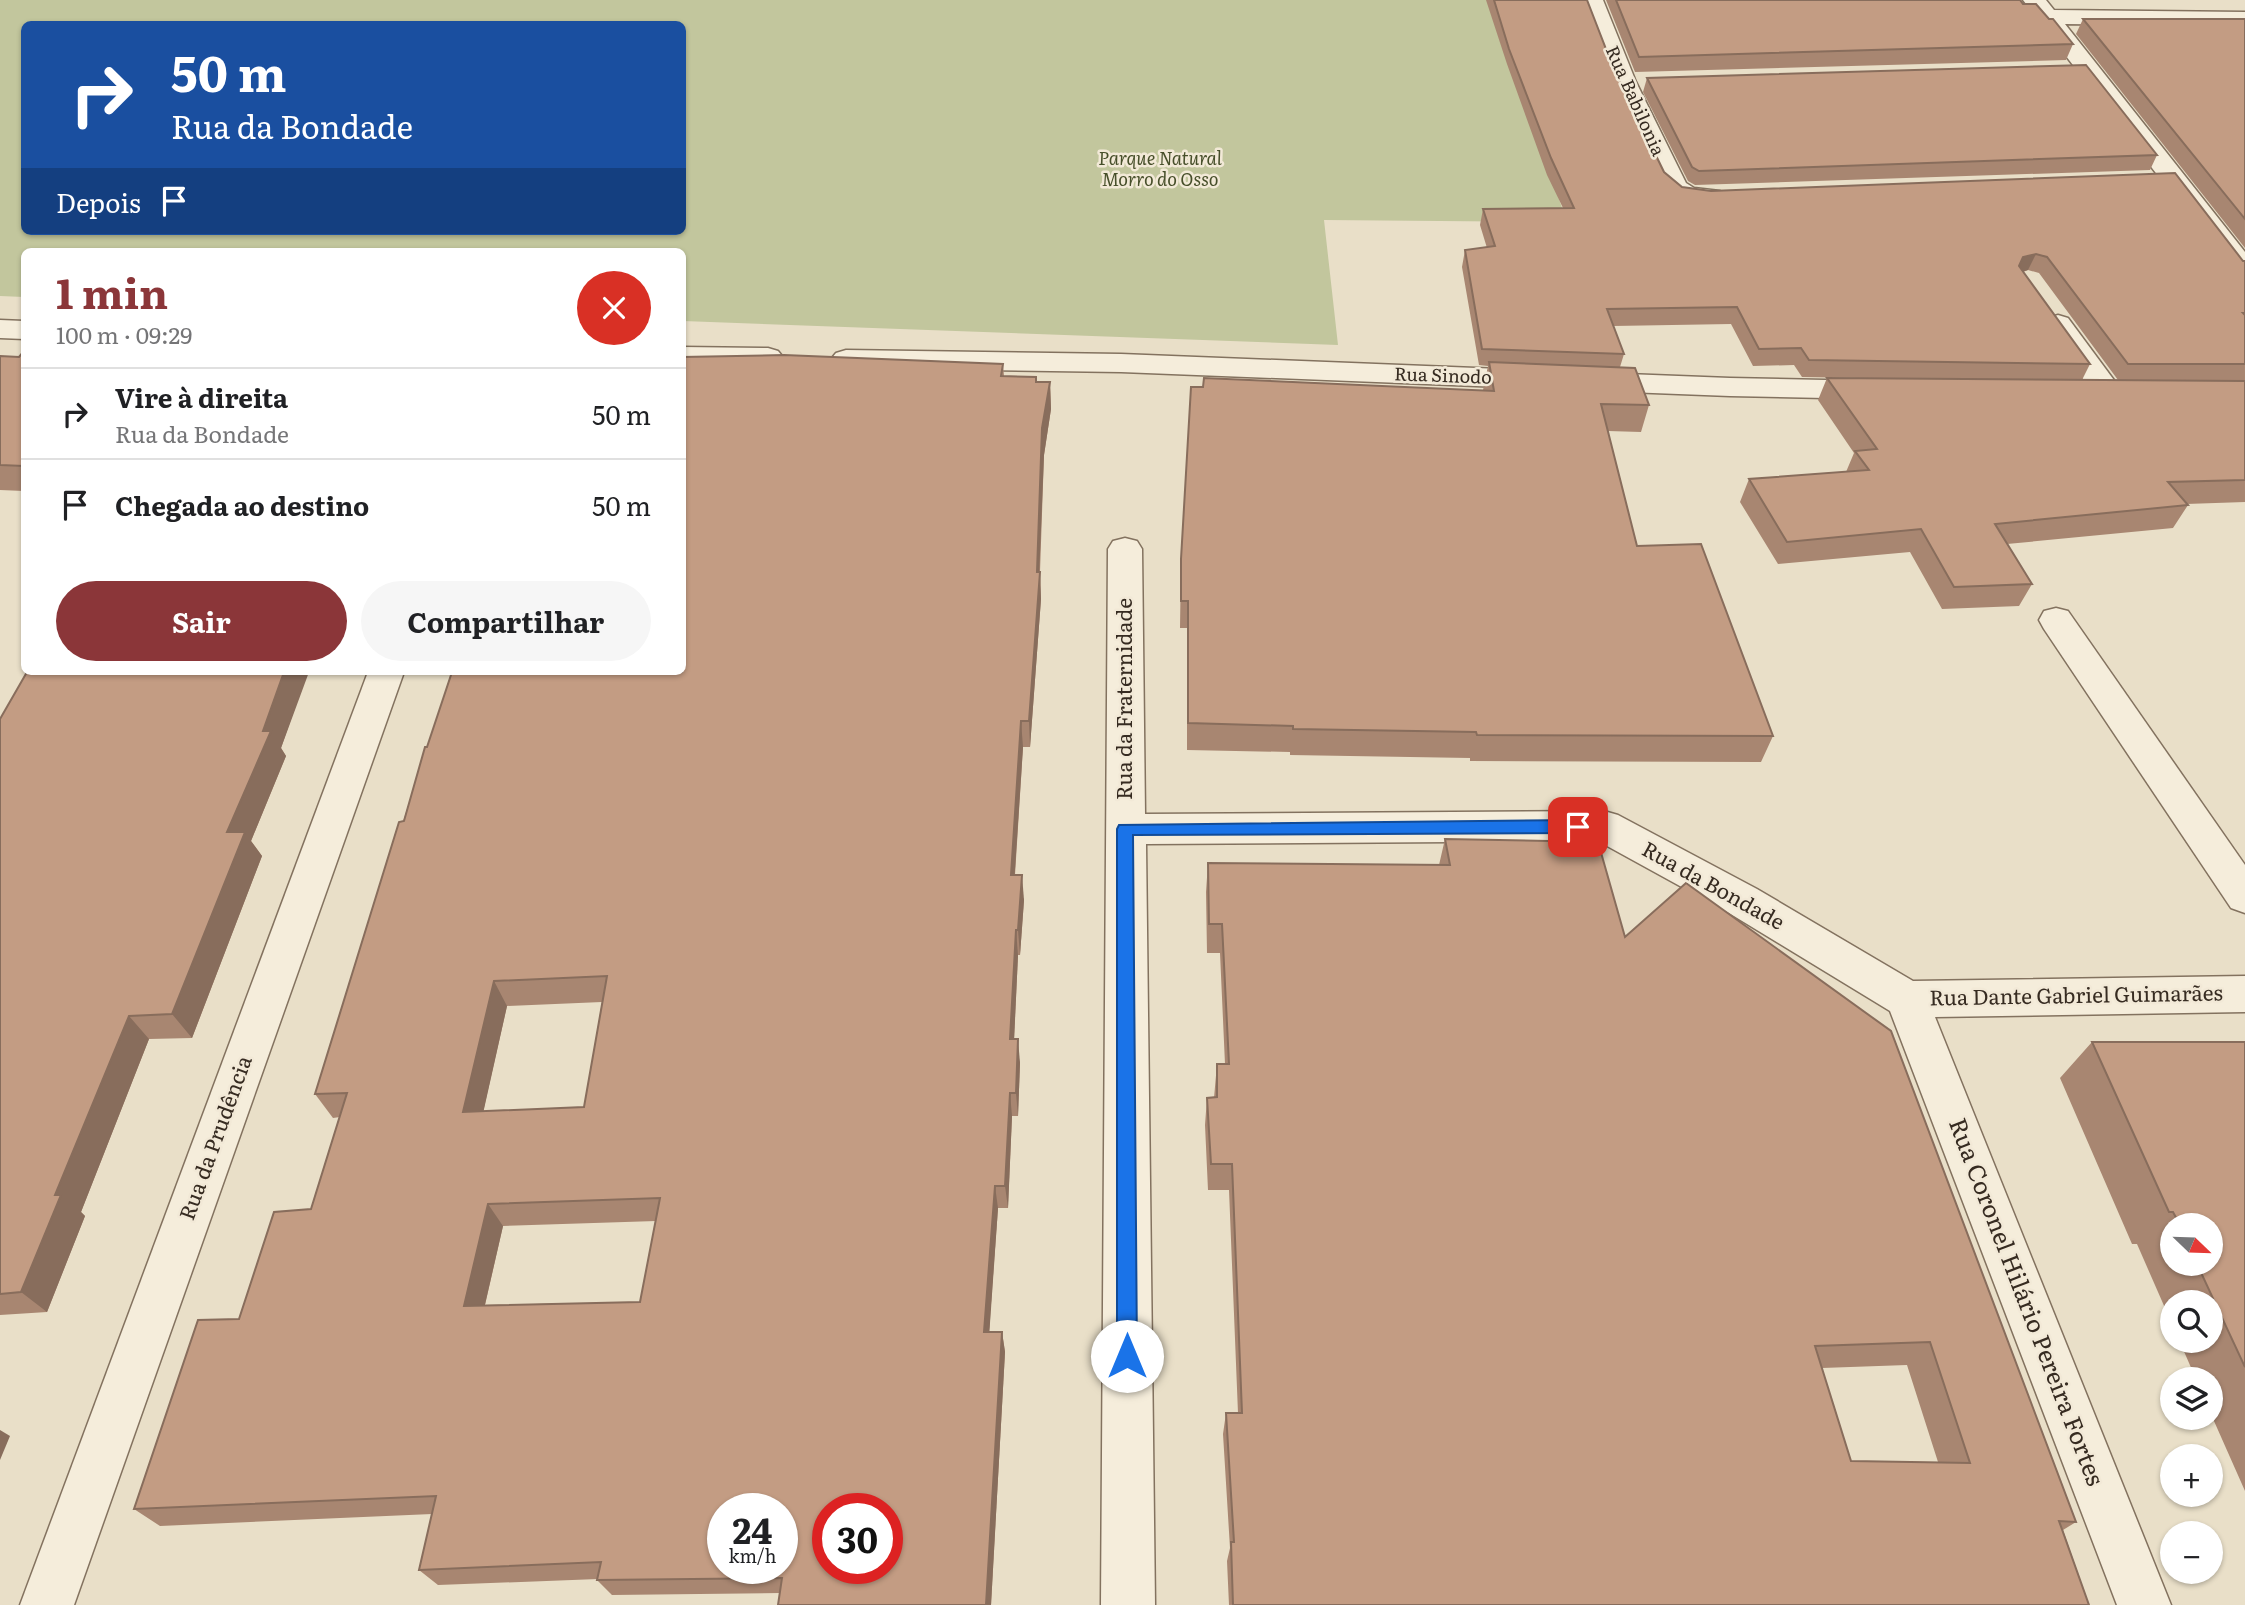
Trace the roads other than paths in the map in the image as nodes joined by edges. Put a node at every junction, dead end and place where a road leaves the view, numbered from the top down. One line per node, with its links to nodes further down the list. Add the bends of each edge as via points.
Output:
1 (1592, 0): 7 (street, Rua Babilonia)
2 (2041, 8): 3 (street); 4 (street)
3 (2245, 19)
4 (2087, 69): 5 (street); 8 (street)
5 (2060, 70)
6 (1651, 81): 7 (street)
7 (1624, 82): 10 (street, Rua Babilonia, via 1675,187 1687,195)
8 (2175, 179): 9 (street); 11 (street)
9 (2147, 180)
10 (1733, 196)
11 (2245, 270)
12 (2043, 303): 17 (street, via 2122,393)
13 (0, 329): 14 (street)
14 (21, 330)
15 (686, 356): 16 (street, Rua Sinodo, via 1121,363)
16 (1906, 390)
17 (2068, 393)
18 (1125, 548): 21 (street, Rua da Fraternidade)
19 (2056, 620): 22 (street)
20 (385, 675): 25 (street, Rua da Prudência)
21 (1125, 829): 24 (street, Rua da Bondade, via 1604,827 1743,901); 26 (street, Rua da Fraternidade)
22 (2245, 897)
23 (2245, 994): 24 (street, Rua Dante Gabriel Guimarães)
24 (1908, 999): 27 (street, Rua Coronel Hilário Pereira Fortes)
25 (47, 1605)
26 (1128, 1605)
27 (2144, 1605)

